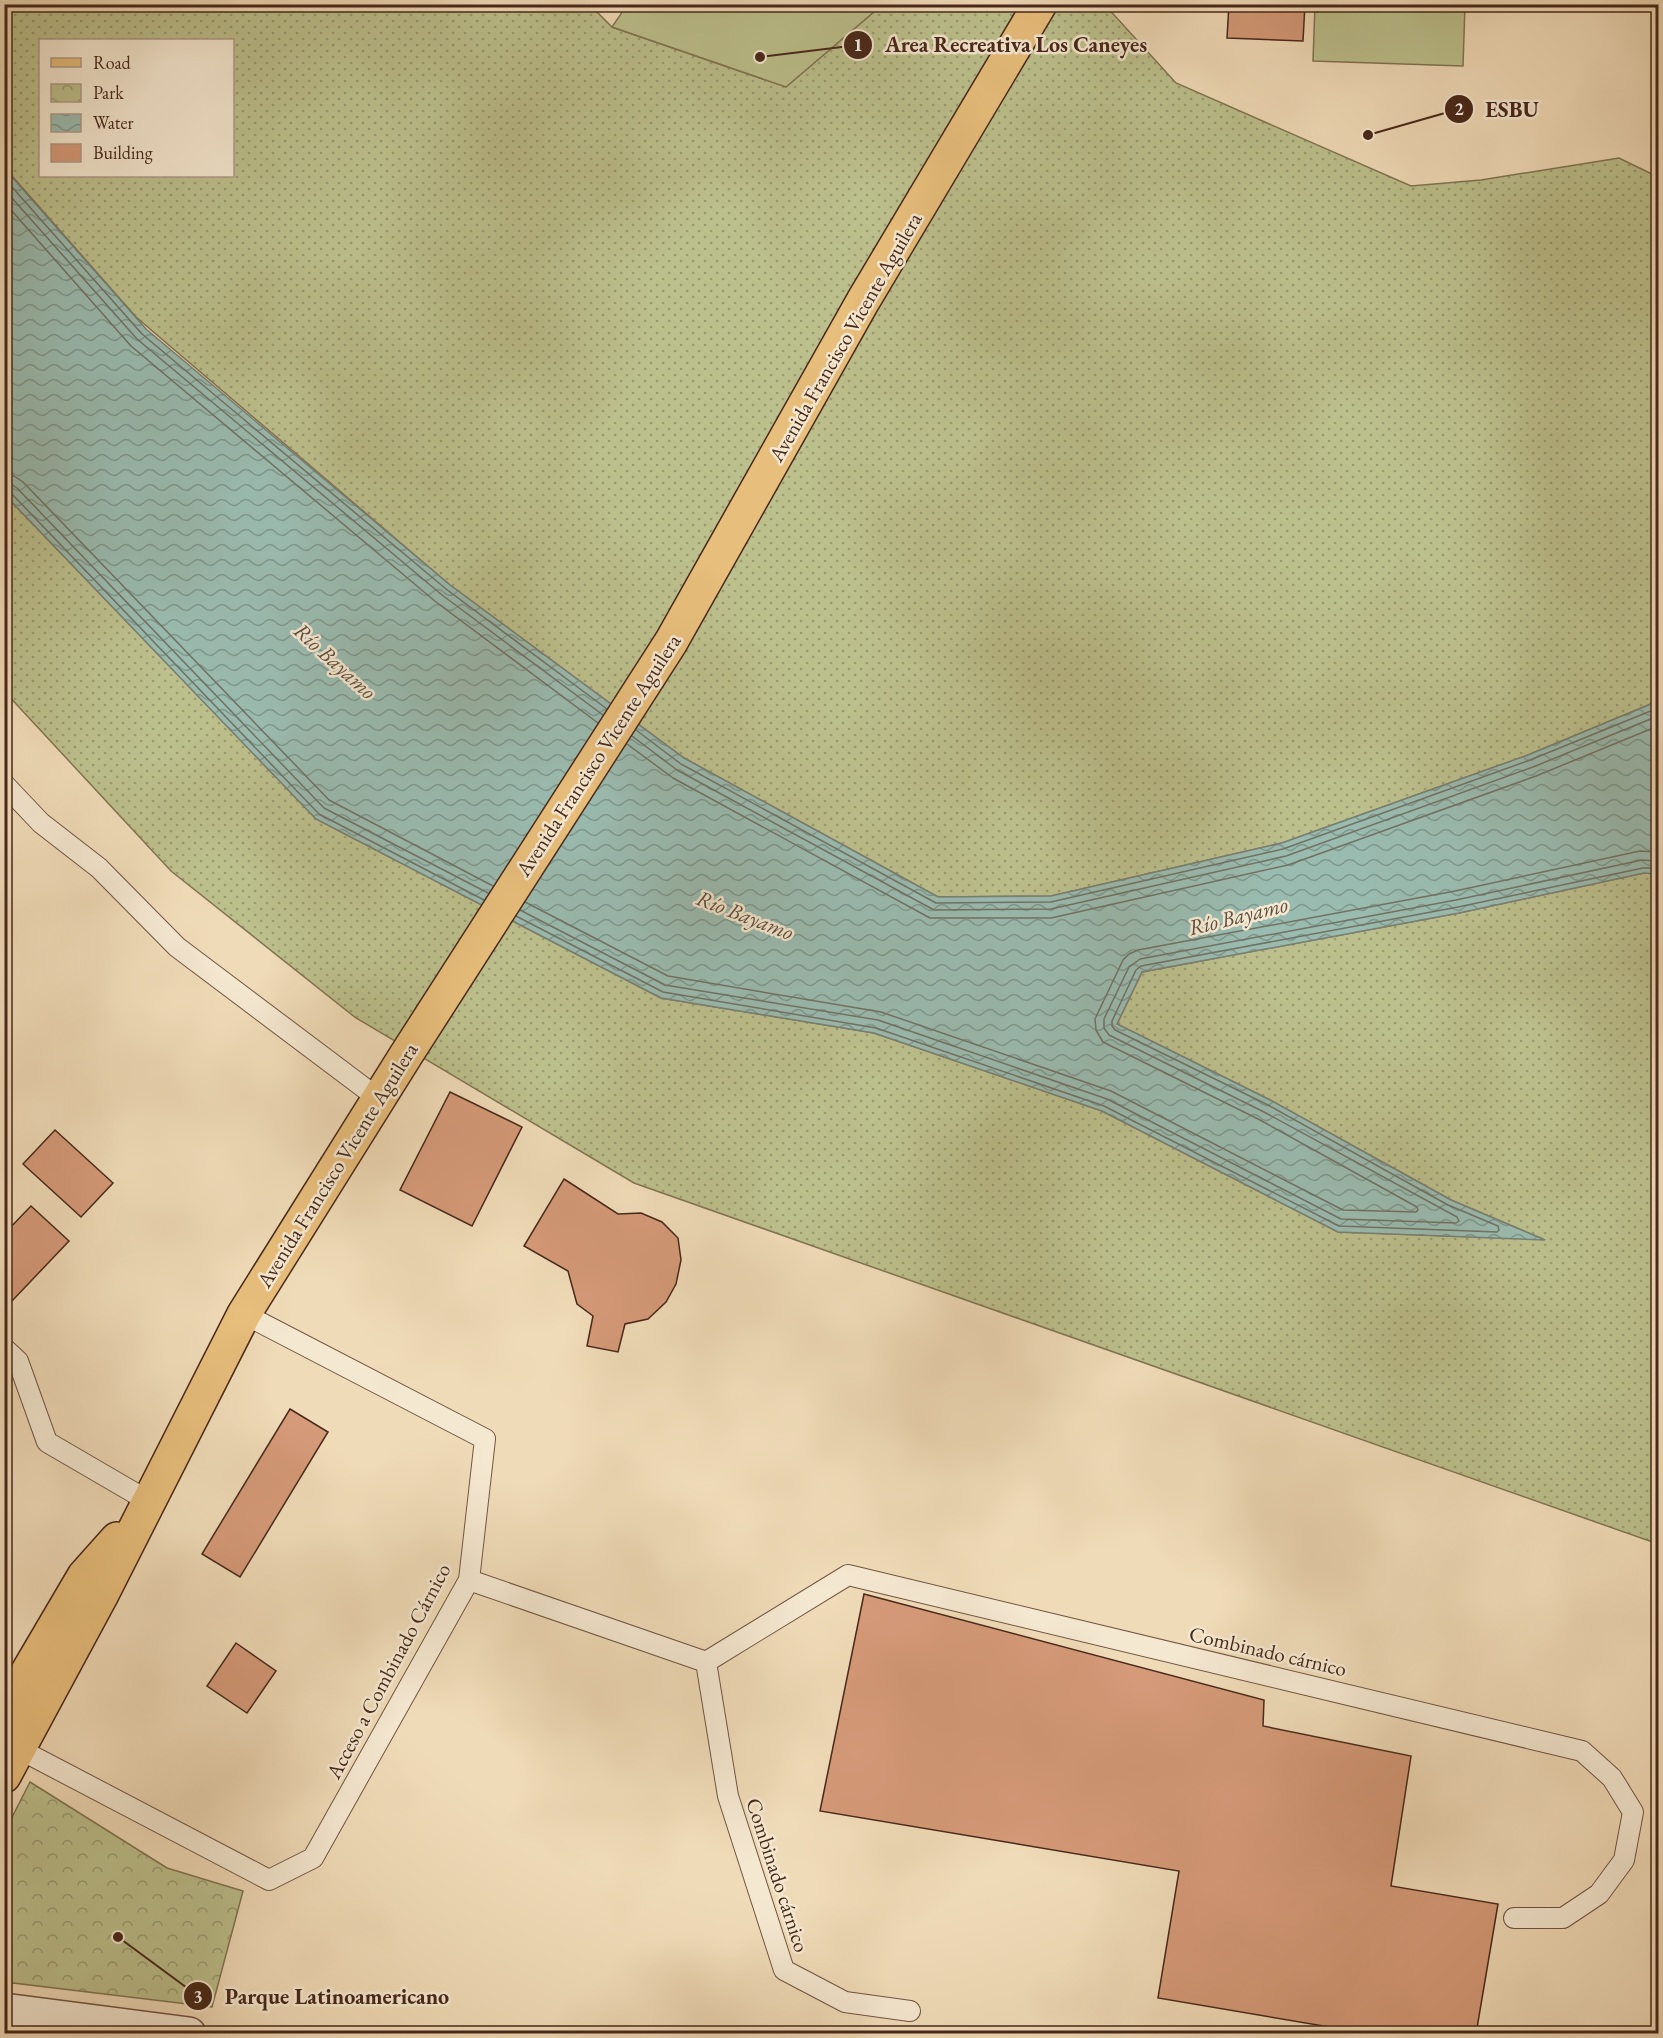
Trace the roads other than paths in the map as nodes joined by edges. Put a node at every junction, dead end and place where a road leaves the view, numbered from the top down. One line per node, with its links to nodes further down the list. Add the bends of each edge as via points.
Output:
1 (1040, 4): 3 (main road, Avenida Francisco Vicente Aguilera, via 863,301 671,642)
2 (4, 784): 3 (lane, via 41,823 99,868 177,947)
3 (380, 1099): 4 (main road, Avenida Francisco Vicente Aguilera)
4 (244, 1314): 6 (main road, Avenida Francisco Vicente Aguilera); 7 (lane, Acceso a Combinado Cárnico, via 485,1439)
5 (4, 1348): 6 (lane, via 18,1361 47,1442)
6 (150, 1502): 9 (main road, Avenida Francisco Vicente Aguilera, via 84,1576); 10 (main road, Avenida Francisco Vicente Aguilera)
7 (469, 1580): 8 (lane); 10 (lane, Acceso a Combinado Cárnico, via 313,1858 269,1880)
8 (706, 1662): 11 (lane, Combinado cárnico, via 848,1575 1582,1751 1612,1778 1634,1812 1624,1860 1599,1894 1563,1918); 13 (lane, Combinado cárnico, via 728,1796 784,1970 845,2002)
9 (4, 1712)
10 (12, 1762)
11 (1514, 1918)
12 (4, 2010): 14 (street)
13 (910, 2011)
14 (189, 2034)

